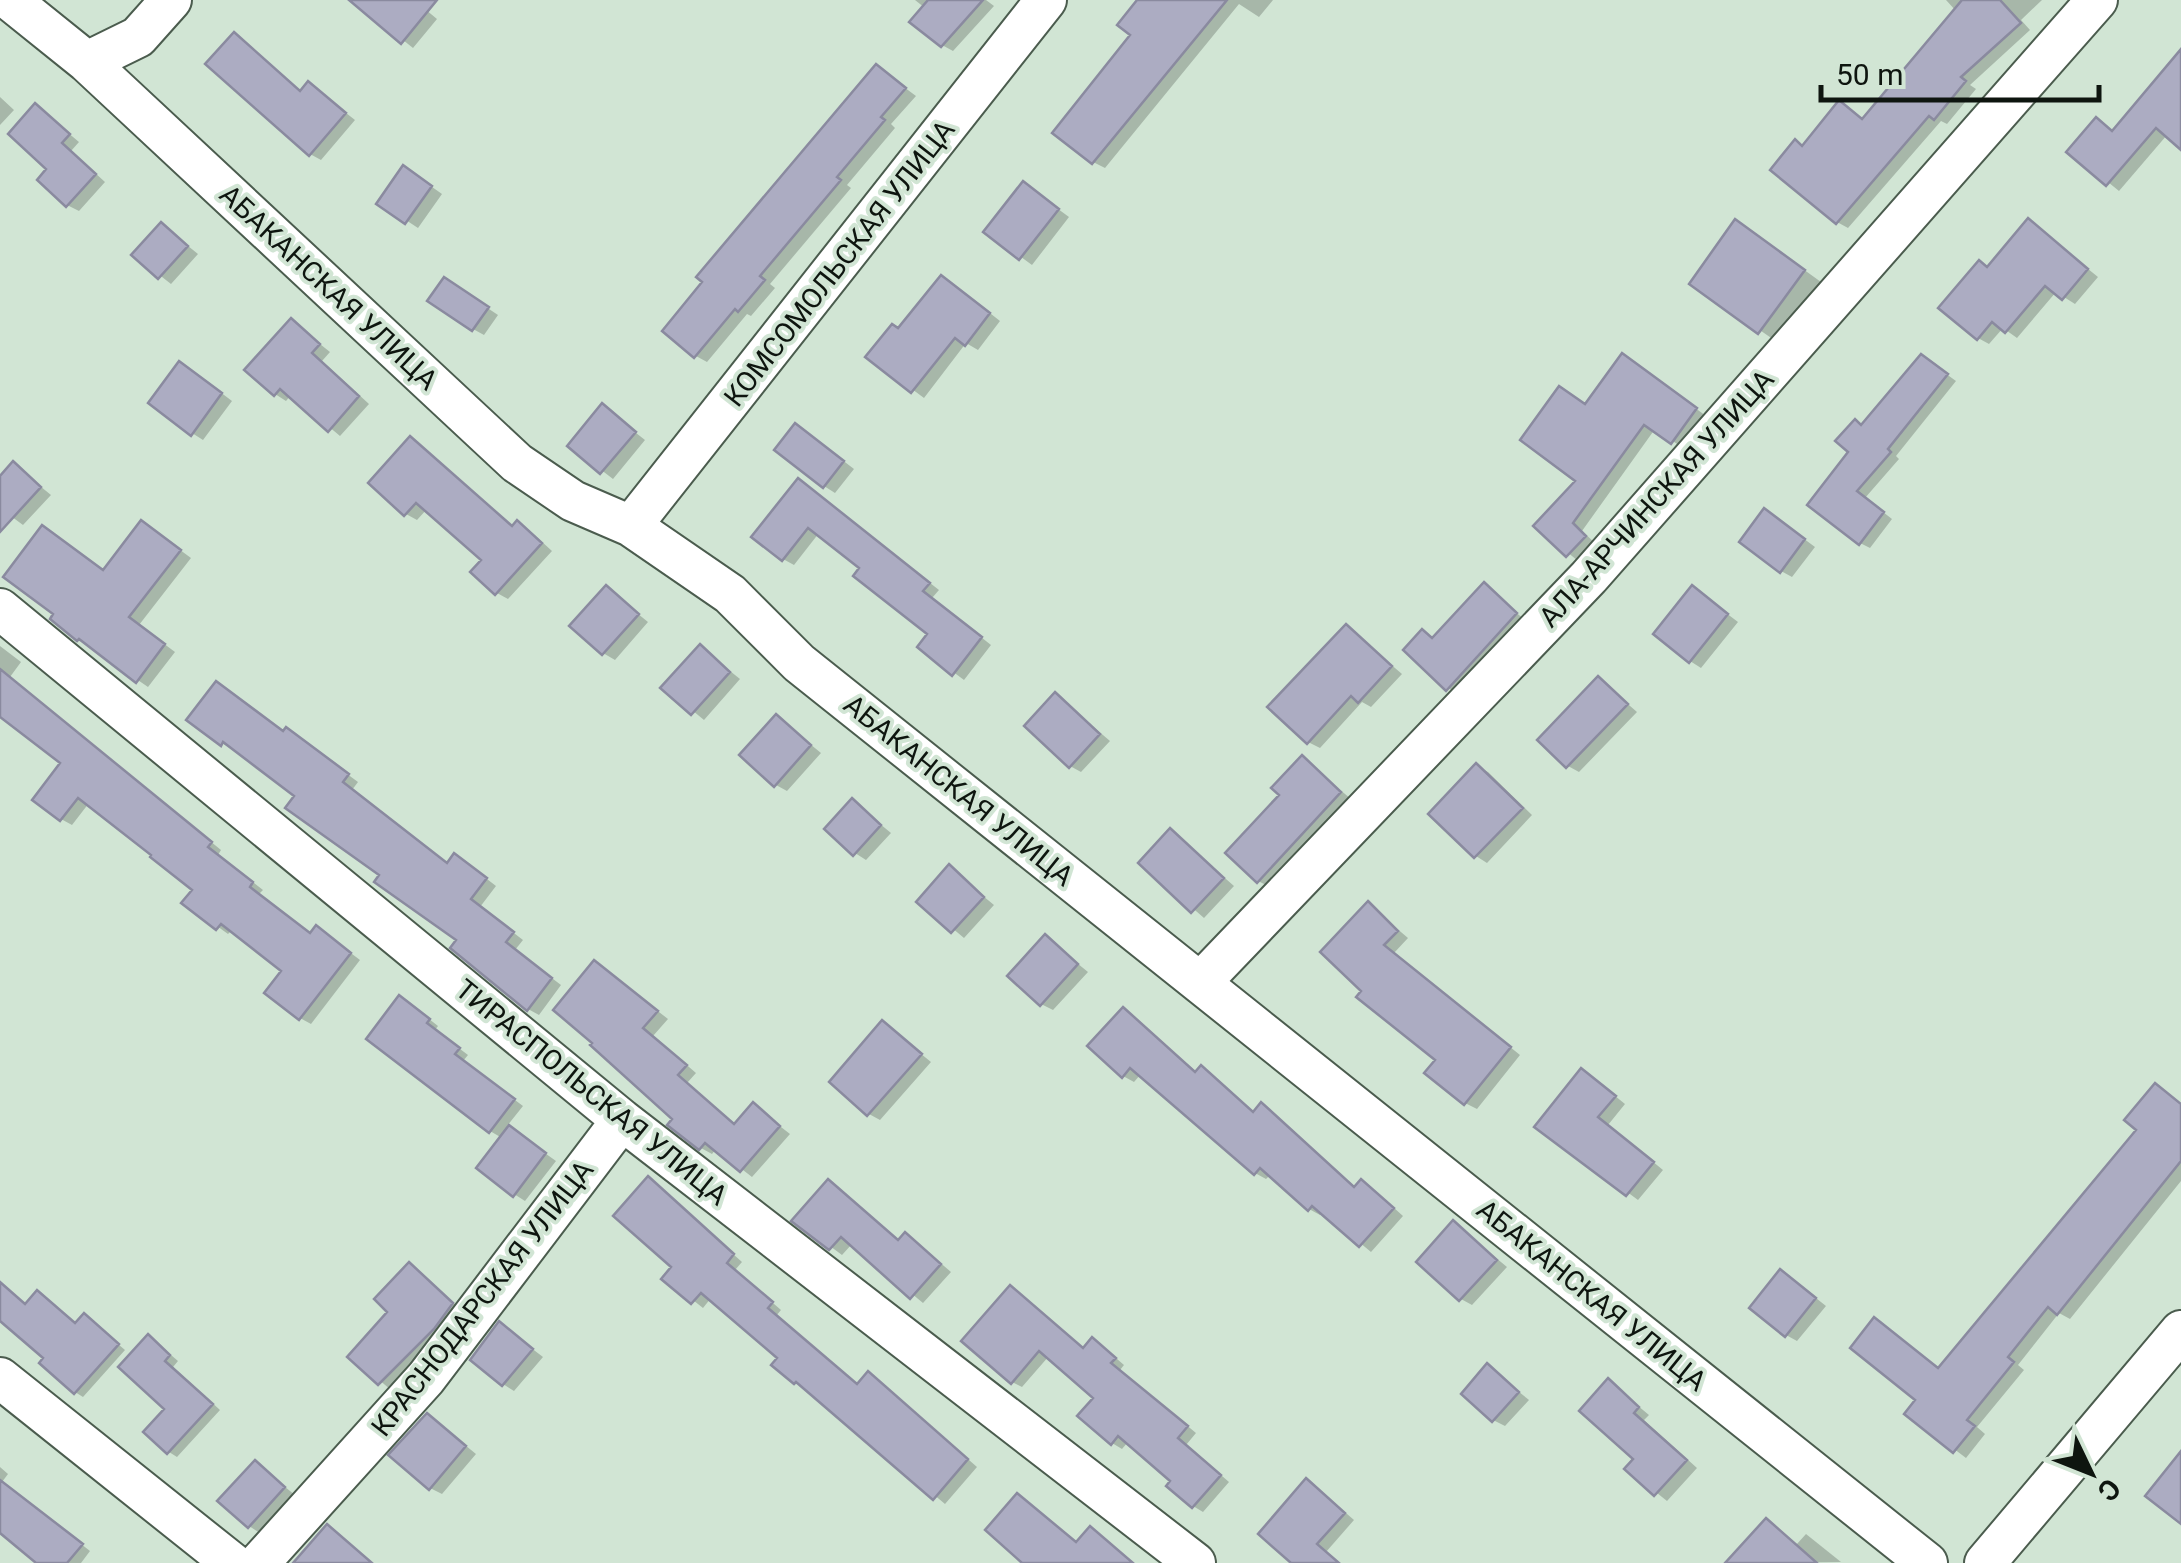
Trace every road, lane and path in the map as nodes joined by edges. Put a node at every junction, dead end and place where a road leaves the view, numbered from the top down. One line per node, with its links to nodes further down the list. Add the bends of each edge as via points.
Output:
1 (10, 0): 5 (street, АБАКАНСКАЯ УЛИЦА)
2 (171, 0): 5 (street, via 138,37)
3 (1046, 0): 6 (street, КОМСОМОЛЬСКАЯ УЛИЦА)
4 (2097, 0): 8 (street, АЛА-АРЧИНСКАЯ УЛИЦА, via 1589,577)
5 (88, 62): 6 (street, АБАКАНСКАЯ УЛИЦА, via 517,463 573,501)
6 (631, 526): 8 (street, АБАКАНСКАЯ УЛИЦА, via 730,594 799,663)
7 (0, 608): 9 (street, ТИРАСПОЛЬСКАЯ УЛИЦА)
8 (1200, 982): 16 (street, АБАКАНСКАЯ УЛИЦА)
9 (622, 1120): 13 (street, ТИРАСПОЛЬСКАЯ УЛИЦА); 15 (street, КРАСНОДАРСКАЯ УЛИЦА, via 426,1378)
10 (2181, 1331): 12 (street)
11 (0, 1378): 14 (street)
12 (1991, 1555)
13 (1181, 1559)
14 (232, 1563)
15 (259, 1563)
16 (1928, 1563)

